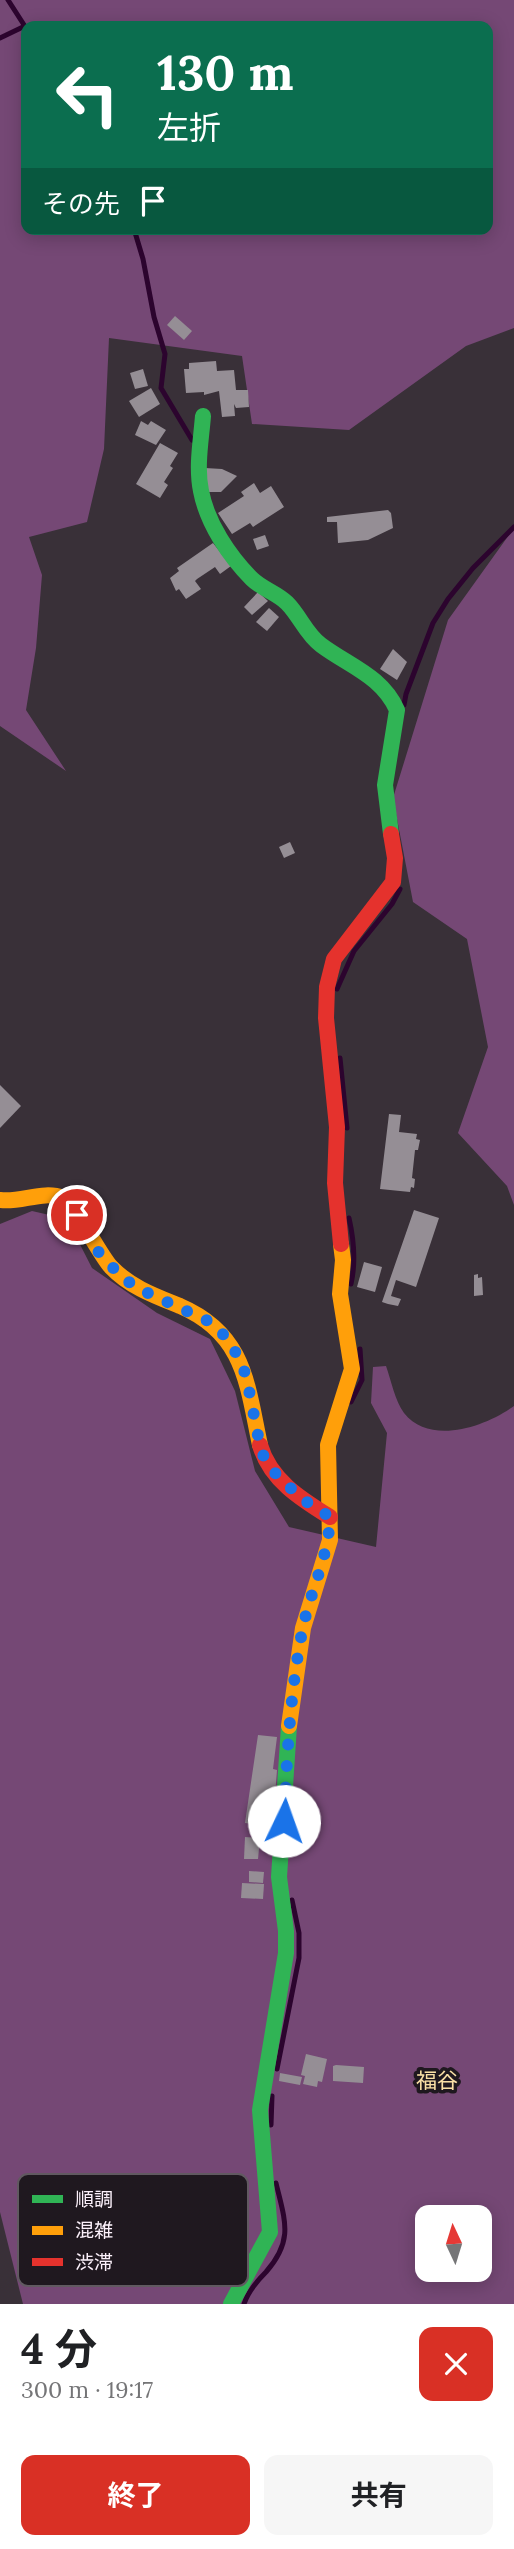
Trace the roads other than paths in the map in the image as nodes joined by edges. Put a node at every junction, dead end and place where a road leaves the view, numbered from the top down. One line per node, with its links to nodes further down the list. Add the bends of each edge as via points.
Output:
1 (203, 416): 3 (street, via 201,491 210,516 238,562 259,586 284,601 313,637 380,684 397,710 385,784 393,882 334,960 327,987 343,1261 340,1294 352,1358 350,1381 328,1445)
2 (0, 1200): 3 (street, via 61,1196 92,1245 118,1273 135,1287 208,1321 222,1333 246,1375 261,1451 270,1468 301,1498)
3 (330, 1517): 4 (street, via 330,1540 303,1628 289,1727 279,1877 286,1953 260,2110 270,2232)
4 (248, 2273)
5 (240, 2286): 6 (street)
6 (231, 2304)

